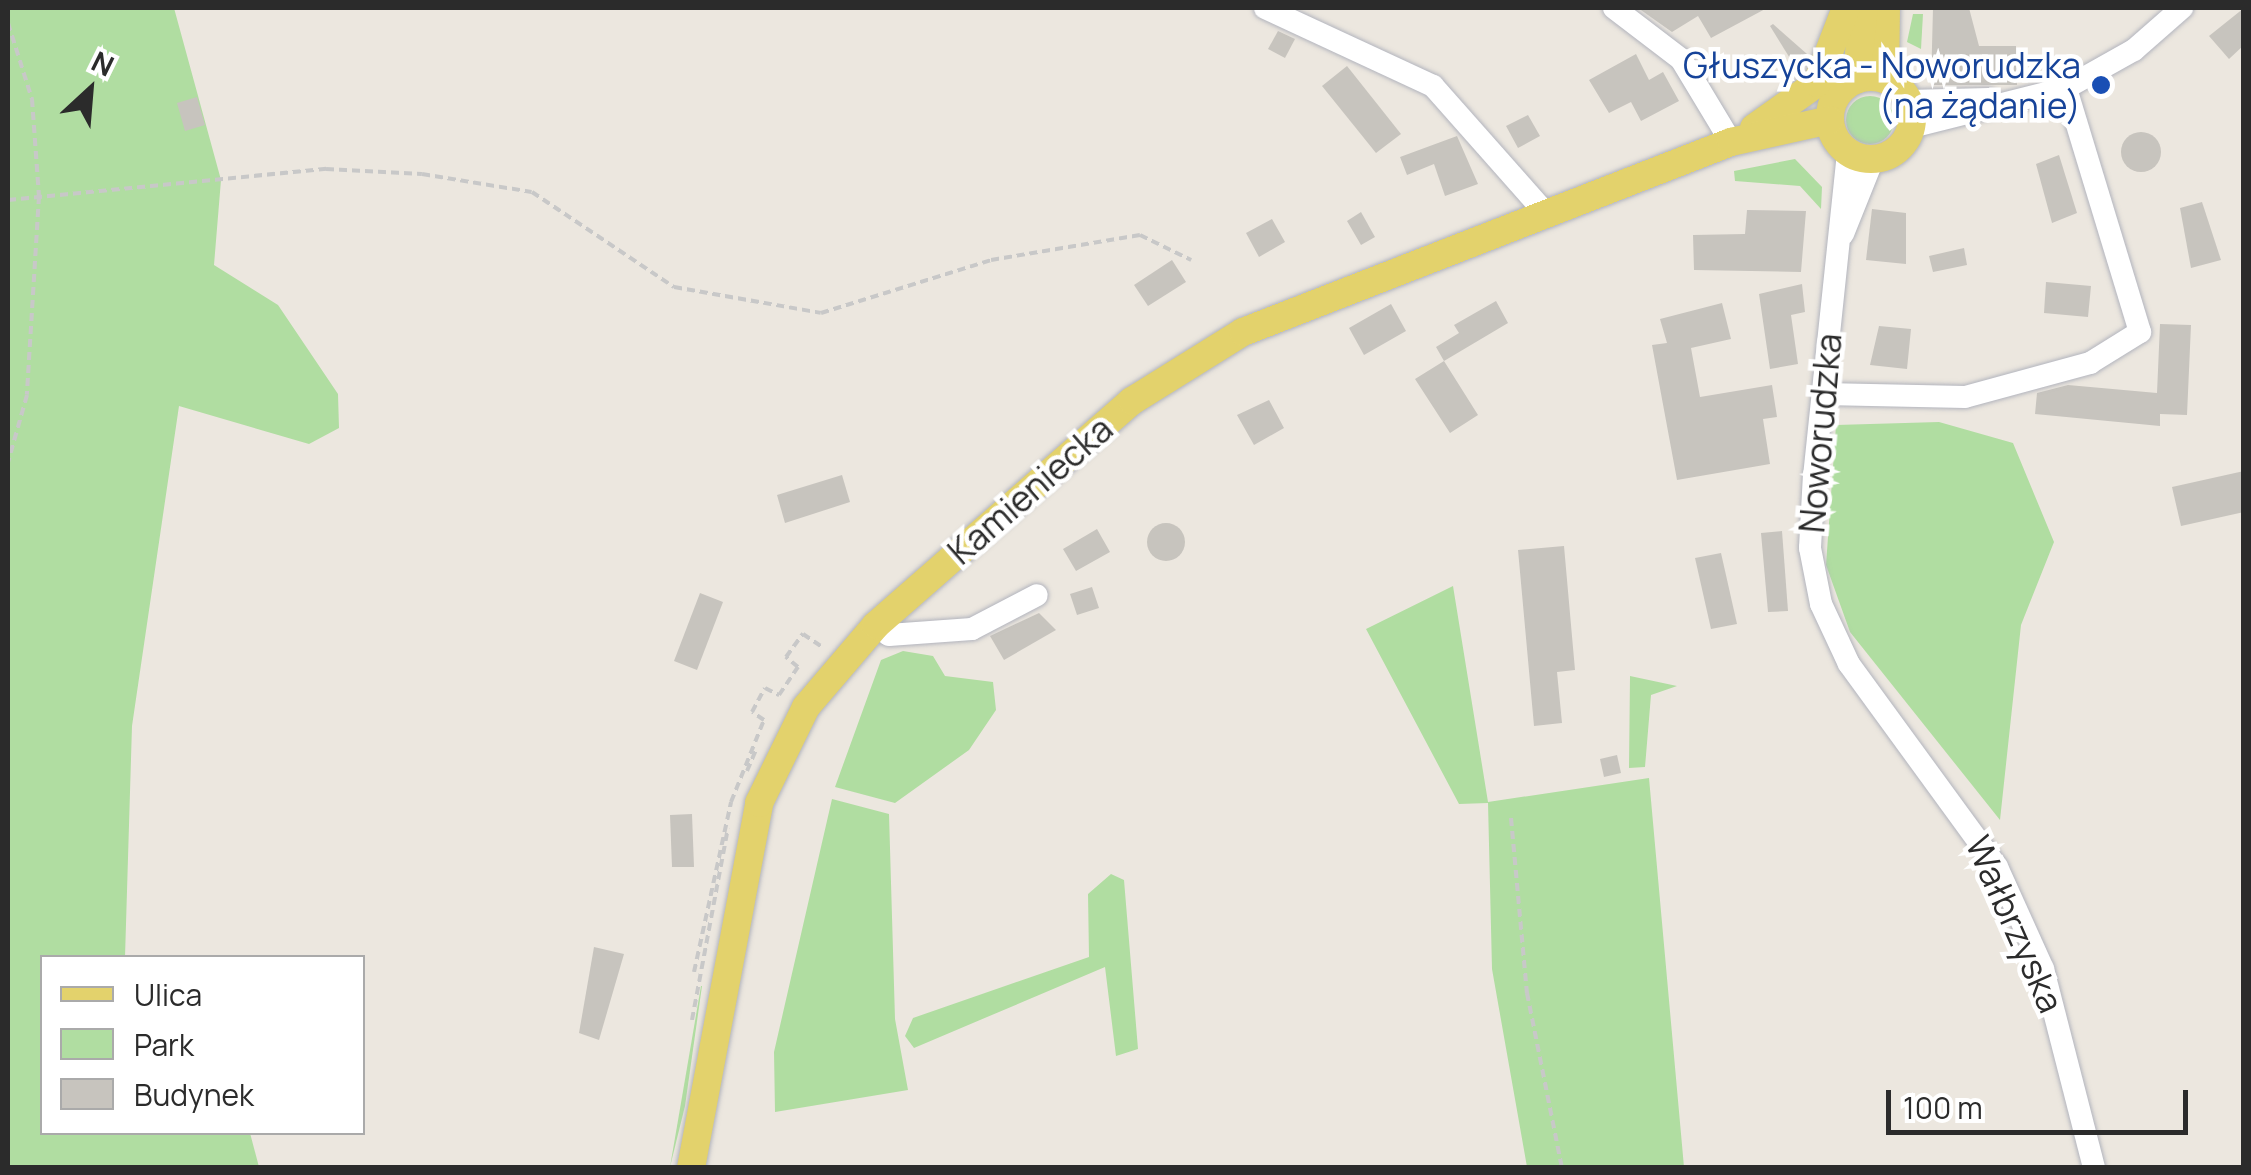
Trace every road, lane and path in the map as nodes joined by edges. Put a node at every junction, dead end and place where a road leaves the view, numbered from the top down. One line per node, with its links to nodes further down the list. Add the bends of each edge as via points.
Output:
1 (1264, 8): 16 (street, via 1433,86)
2 (1614, 8): 12 (street, via 1681,59)
3 (1846, 8): 12 (main road, via 1817,83)
4 (1864, 8): 8 (main road)
5 (1886, 8): 9 (main road)
6 (2182, 8): 10 (street, via 2134,50)
7 (8, 23): 14 (path, via 32,99)
8 (1856, 80): 9 (main road); 13 (main road, via 1836,96)
9 (1885, 80): 11 (main road)
10 (2066, 88): 11 (street); 18 (street, via 2140,332 2090,363 1965,397)
11 (1909, 114): 13 (main road, via 1897,149)
12 (1732, 142): 13 (main road, Kamieniecka); 16 (main road, Kamieniecka)
13 (1847, 143): 18 (street, Noworudzka)
14 (39, 196): 15 (path); 17 (path, via 326,169 422,174 532,192 674,287 821,313 991,260 1140,235); 19 (path, via 27,395)
15 (8, 200)
16 (1547, 215): 22 (main road, Kamieniecka, via 1320,298 1183,366)
17 (1191, 260)
18 (1824, 394): 21 (street, Noworudzka, via 1810,548)
19 (8, 462)
20 (1037, 595): 22 (street, via 972,629 889,635)
21 (1821, 604): 28 (street, Wałbrzyska, via 1849,664 1997,868 2043,969)
22 (876, 625): 26 (main road, Kamieniecka, via 806,708 760,803)
23 (8, 702): 24 (path)
24 (8, 770)
25 (1511, 818): 27 (path, via 1527,994)
26 (691, 1168)
27 (1562, 1168)
28 (2094, 1168)

